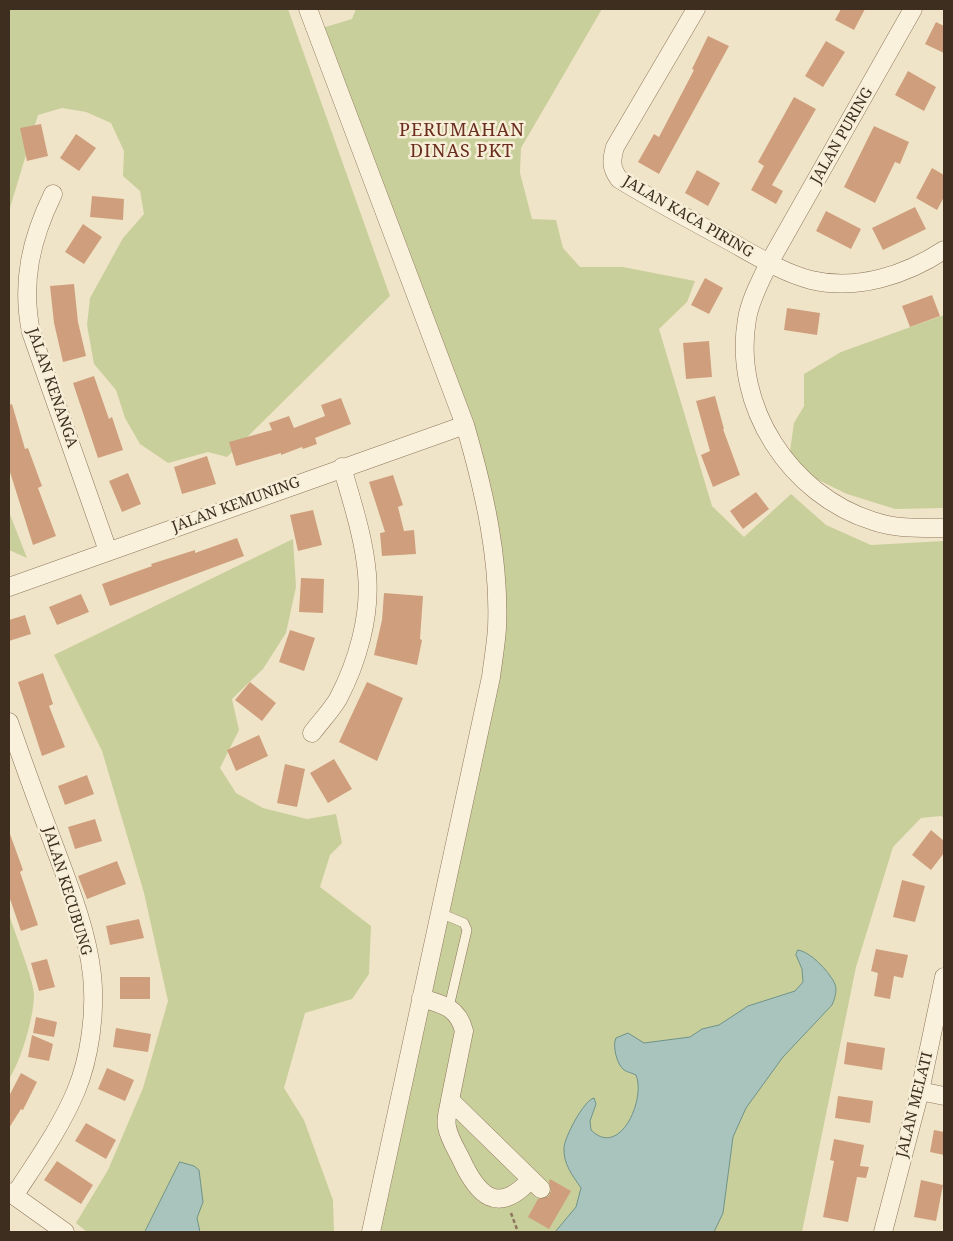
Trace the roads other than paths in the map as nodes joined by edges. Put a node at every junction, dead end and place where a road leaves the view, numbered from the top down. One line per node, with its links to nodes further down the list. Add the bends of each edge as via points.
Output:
1 (308, 9): 7 (street)
2 (696, 9): 6 (street, JALAN KACA PIRING, via 616,147 612,169 619,179 646,196)
3 (913, 9): 6 (street, JALAN PURING)
4 (53, 194): 10 (street, JALAN KENANGA, via 39,222 30,252 27,310)
5 (944, 250): 6 (street, via 922,264 860,282 810,280)
6 (769, 263): 9 (street, JALAN PURING, via 747,319 746,374 765,430 788,465 815,491 842,509 874,522 905,528)
7 (465, 425): 8 (street, JALAN KEMUNING); 14 (street, via 480,475 490,529 497,627 491,677)
8 (342, 467): 10 (street, JALAN KEMUNING); 13 (street, via 367,575 366,608 360,642 349,675 337,701)
9 (944, 528)
10 (108, 551): 11 (street, JALAN KEMUNING)
11 (9, 587)
12 (9, 722): 21 (street, JALAN KECUBUNG, via 65,875 82,931 92,985 86,1058 76,1091 58,1127)
13 (312, 733)
14 (440, 913): 16 (street); 17 (lane, via 464,923 467,930)
15 (944, 977): 18 (street, JALAN MELATI)
16 (421, 998): 17 (street); 23 (street)
17 (449, 1007): 20 (street, via 461,1020 464,1030)
18 (920, 1091): 19 (street); 24 (street, JALAN MELATI)
19 (944, 1096)
20 (450, 1100): 20 (street, via 447,1127 472,1182 483,1194 505,1198 536,1184)
21 (11, 1194): 22 (street)
22 (65, 1232)
23 (371, 1232)
24 (883, 1232)

